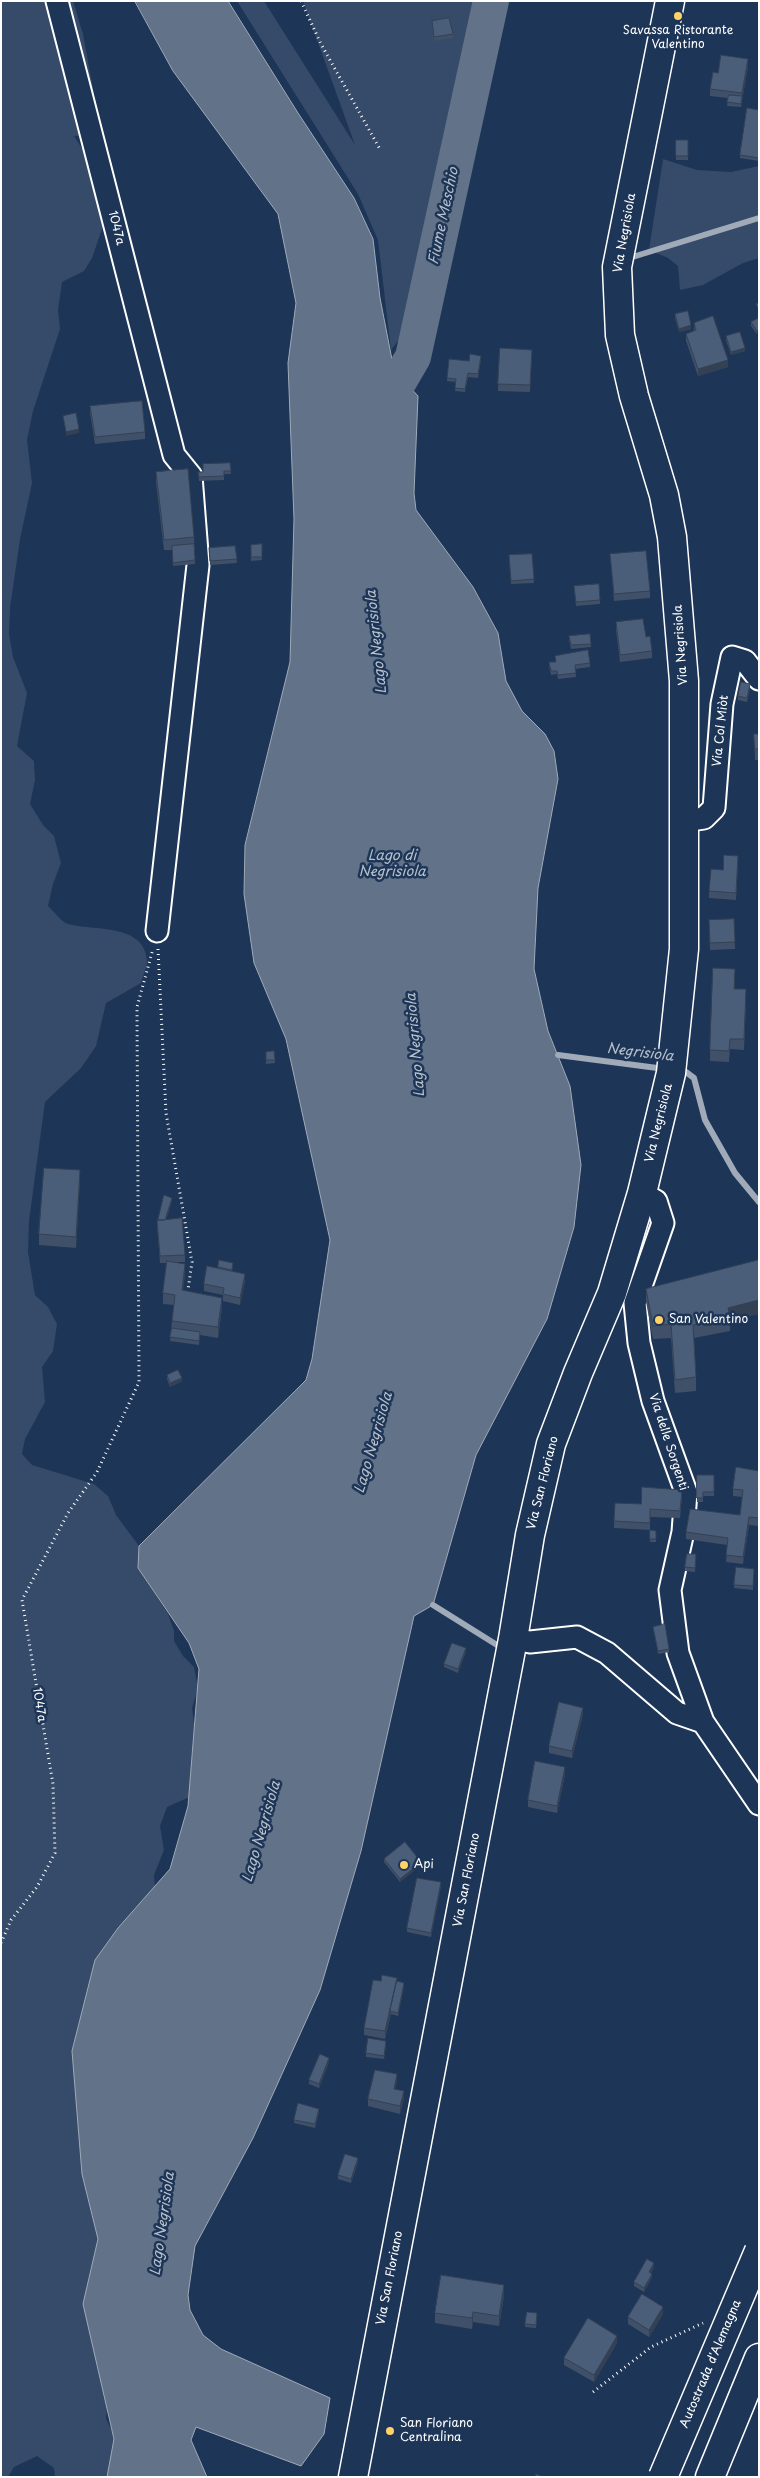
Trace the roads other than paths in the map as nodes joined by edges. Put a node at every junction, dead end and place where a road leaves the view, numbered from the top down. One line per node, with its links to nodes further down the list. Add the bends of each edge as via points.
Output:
1 (58, 1): 5 (street, 1047a, via 174,455 191,476 198,565)
2 (670, 1): 4 (main road, Via Negrisiola, via 617,267 617,299 620,335 634,396 664,495 672,536 684,681)
3 (759, 679): 4 (street, Via Col Miòt, via 745,661 732,657 722,704 714,808 704,818)
4 (684, 821): 6 (main road, Via Negrisiola, via 684,948 671,1070)
5 (157, 931)
6 (642, 1193): 7 (main road, Via Negrisiola); 9 (street, Via delle Sorgenti, via 656,1201 664,1223 635,1303 639,1343 653,1401 686,1492 683,1532 670,1590 678,1653)
7 (612, 1293): 8 (main road, Via San Floriano, via 551,1444 530,1535)
8 (513, 1639): 9 (street, via 530,1642 577,1637 607,1653 677,1713); 13 (main road, Via San Floriano)
9 (703, 1722): 10 (street, Via delle Sorgenti)
10 (759, 1804)
11 (759, 2251): 14 (main road, Autostrada d'Alemagna, bridge)
12 (759, 2358): 15 (main road)
13 (353, 2477)
14 (663, 2477)
15 (710, 2477)

